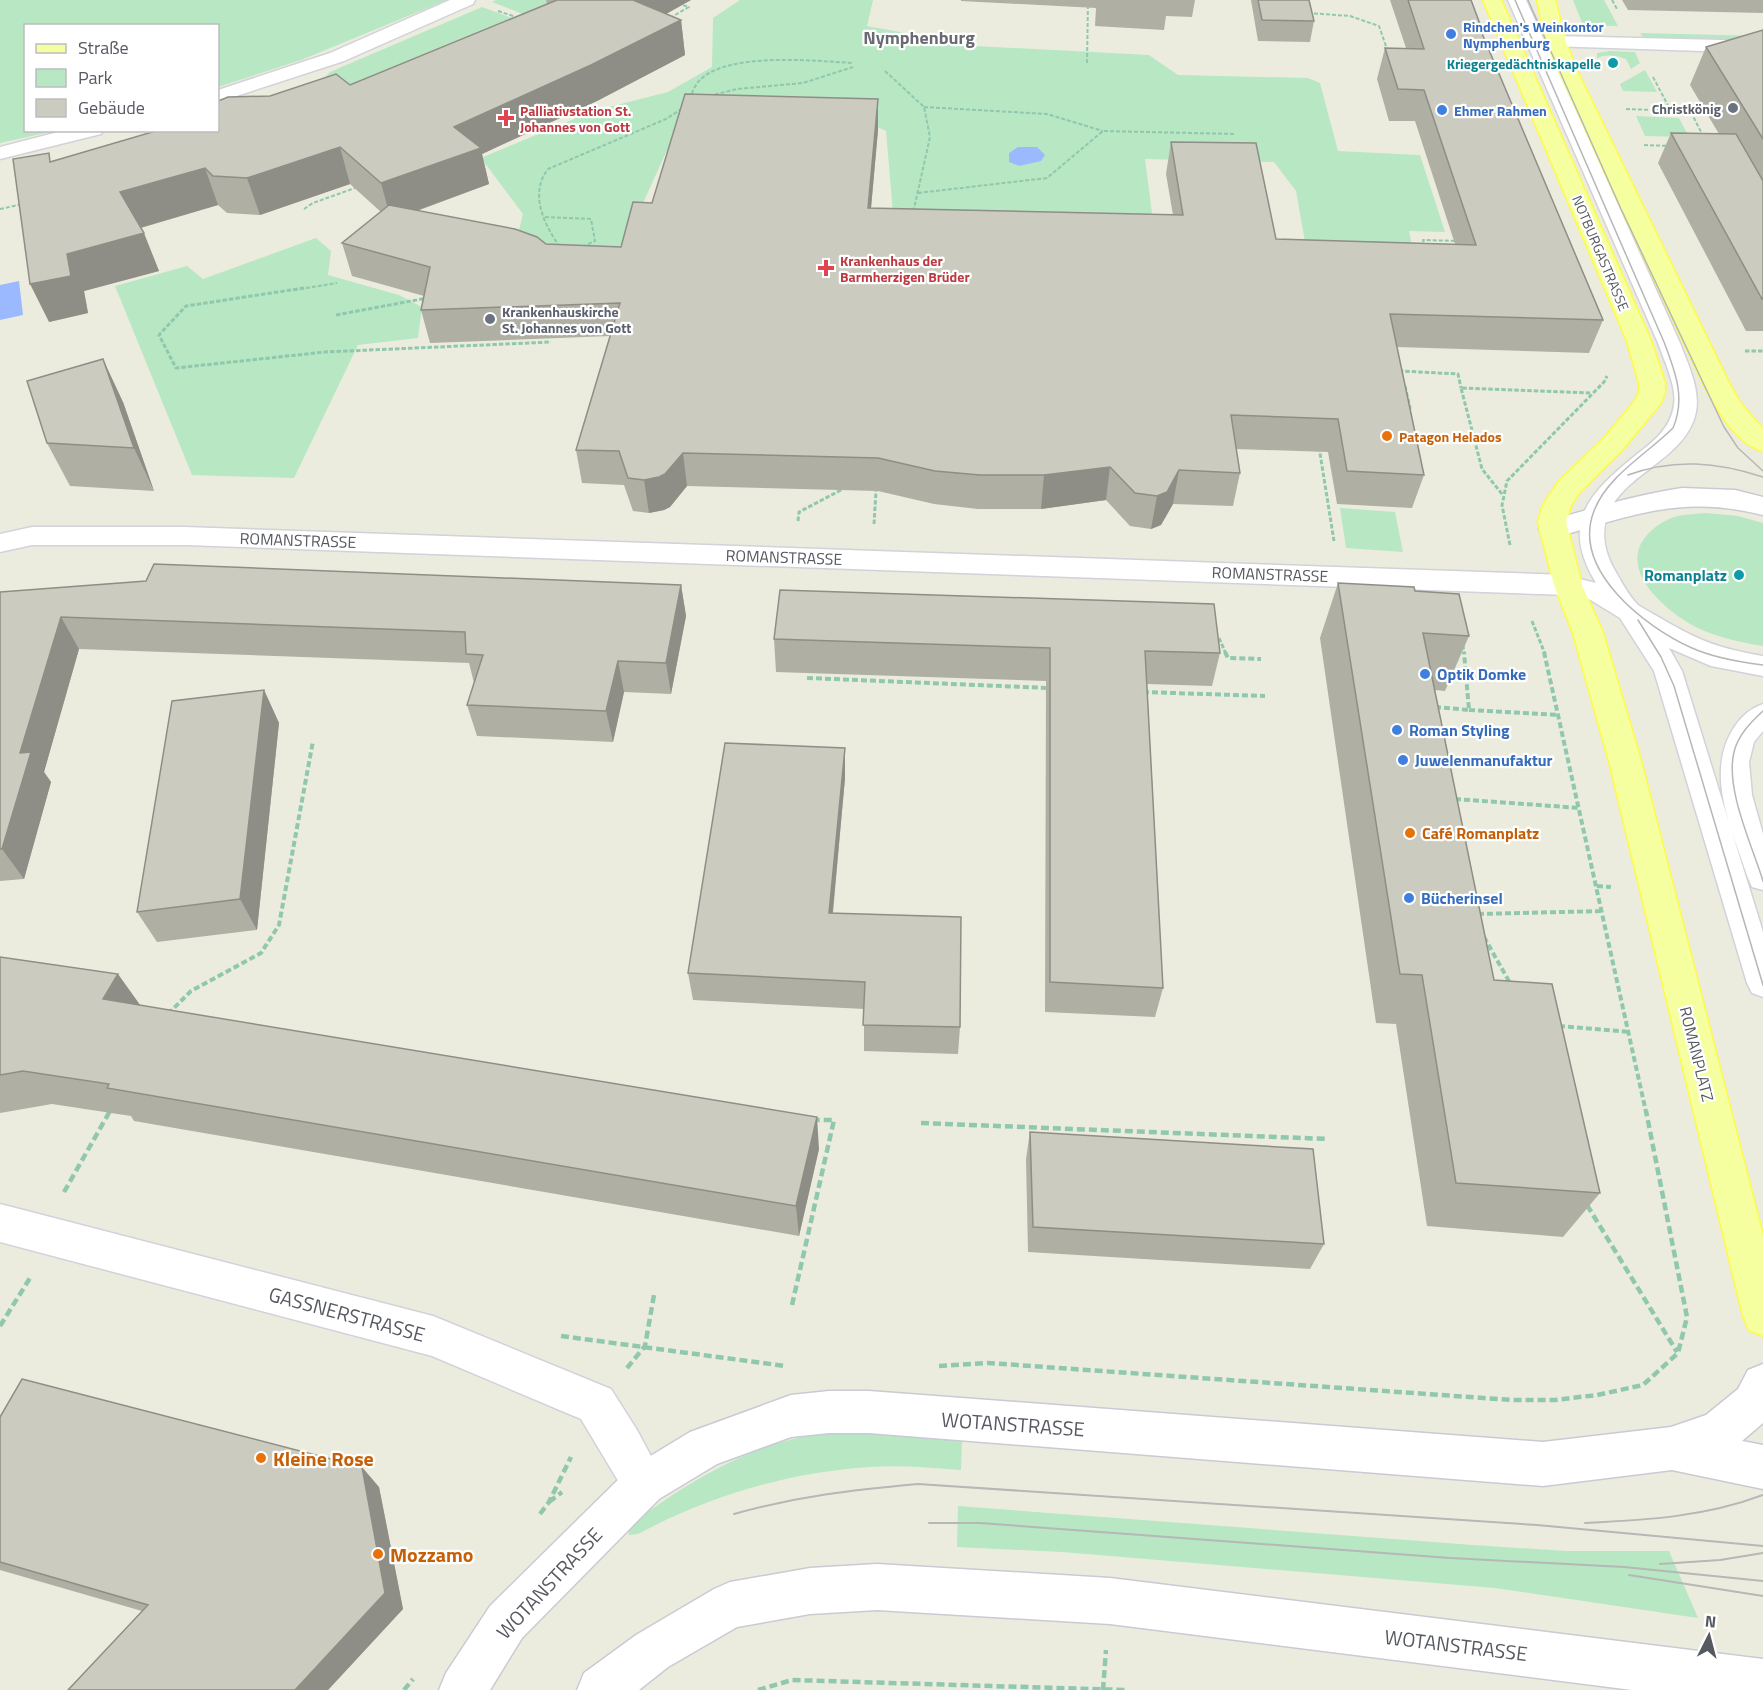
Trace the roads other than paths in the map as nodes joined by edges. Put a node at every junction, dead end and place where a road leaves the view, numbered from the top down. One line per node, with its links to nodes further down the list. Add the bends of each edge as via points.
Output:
1 (466, 0): 7 (street, via 337,57)
2 (1492, 0): 11 (main road, NOTBURGASTRASSE, via 1639,341 1652,384)
3 (1517, 0): 10 (lane)
4 (1546, 0): 5 (main road)
5 (1556, 42): 6 (street); 12 (main road, via 1727,406)
6 (1763, 47)
7 (219, 96)
8 (86, 132): 9 (street)
9 (0, 153)
10 (1678, 370): 11 (lane, via 1664,392); 14 (lane, via 1686,405 1681,424 1610,491)
11 (1647, 404): 15 (main road, ROMANPLATZ, via 1569,487 1553,513)
12 (1763, 443)
13 (1763, 506): 14 (street, via 1716,496 1687,495 1661,498)
14 (1593, 518): 15 (street); 18 (lane, via 1591,535 1596,558)
15 (1553, 529): 17 (main road, ROMANPLATZ)
16 (0, 543): 17 (street, ROMANSTRASSE, via 32,536 185,536)
17 (1568, 585): 18 (lane, via 1597,592); 24 (main road, ROMANPLATZ, via 1588,633 1625,761)
18 (1632, 613): 19 (lane, via 1661,633 1705,654); 22 (lane, via 1661,657 1674,686)
19 (1763, 666)
20 (1763, 714): 21 (lane, via 1744,734 1735,759 1736,794)
21 (1763, 878)
22 (1763, 983)
23 (0, 1223): 28 (street, GASSNERSTRASSE, via 433,1336 596,1404)
24 (1763, 1316)
25 (1763, 1385): 26 (street, WOTANSTRASSE, via 1753,1404 1719,1432)
26 (1671, 1449): 27 (street, WOTANSTRASSE); 28 (street, WOTANSTRASSE, via 1543,1464 829,1412 791,1416 705,1447)
27 (1763, 1467)
28 (644, 1484): 30 (street, WOTANSTRASSE, via 506,1623)
29 (1763, 1683): 31 (street, WOTANSTRASSE, via 1110,1601 877,1587 810,1591 730,1605 652,1651)
30 (463, 1690)
31 (601, 1690)

